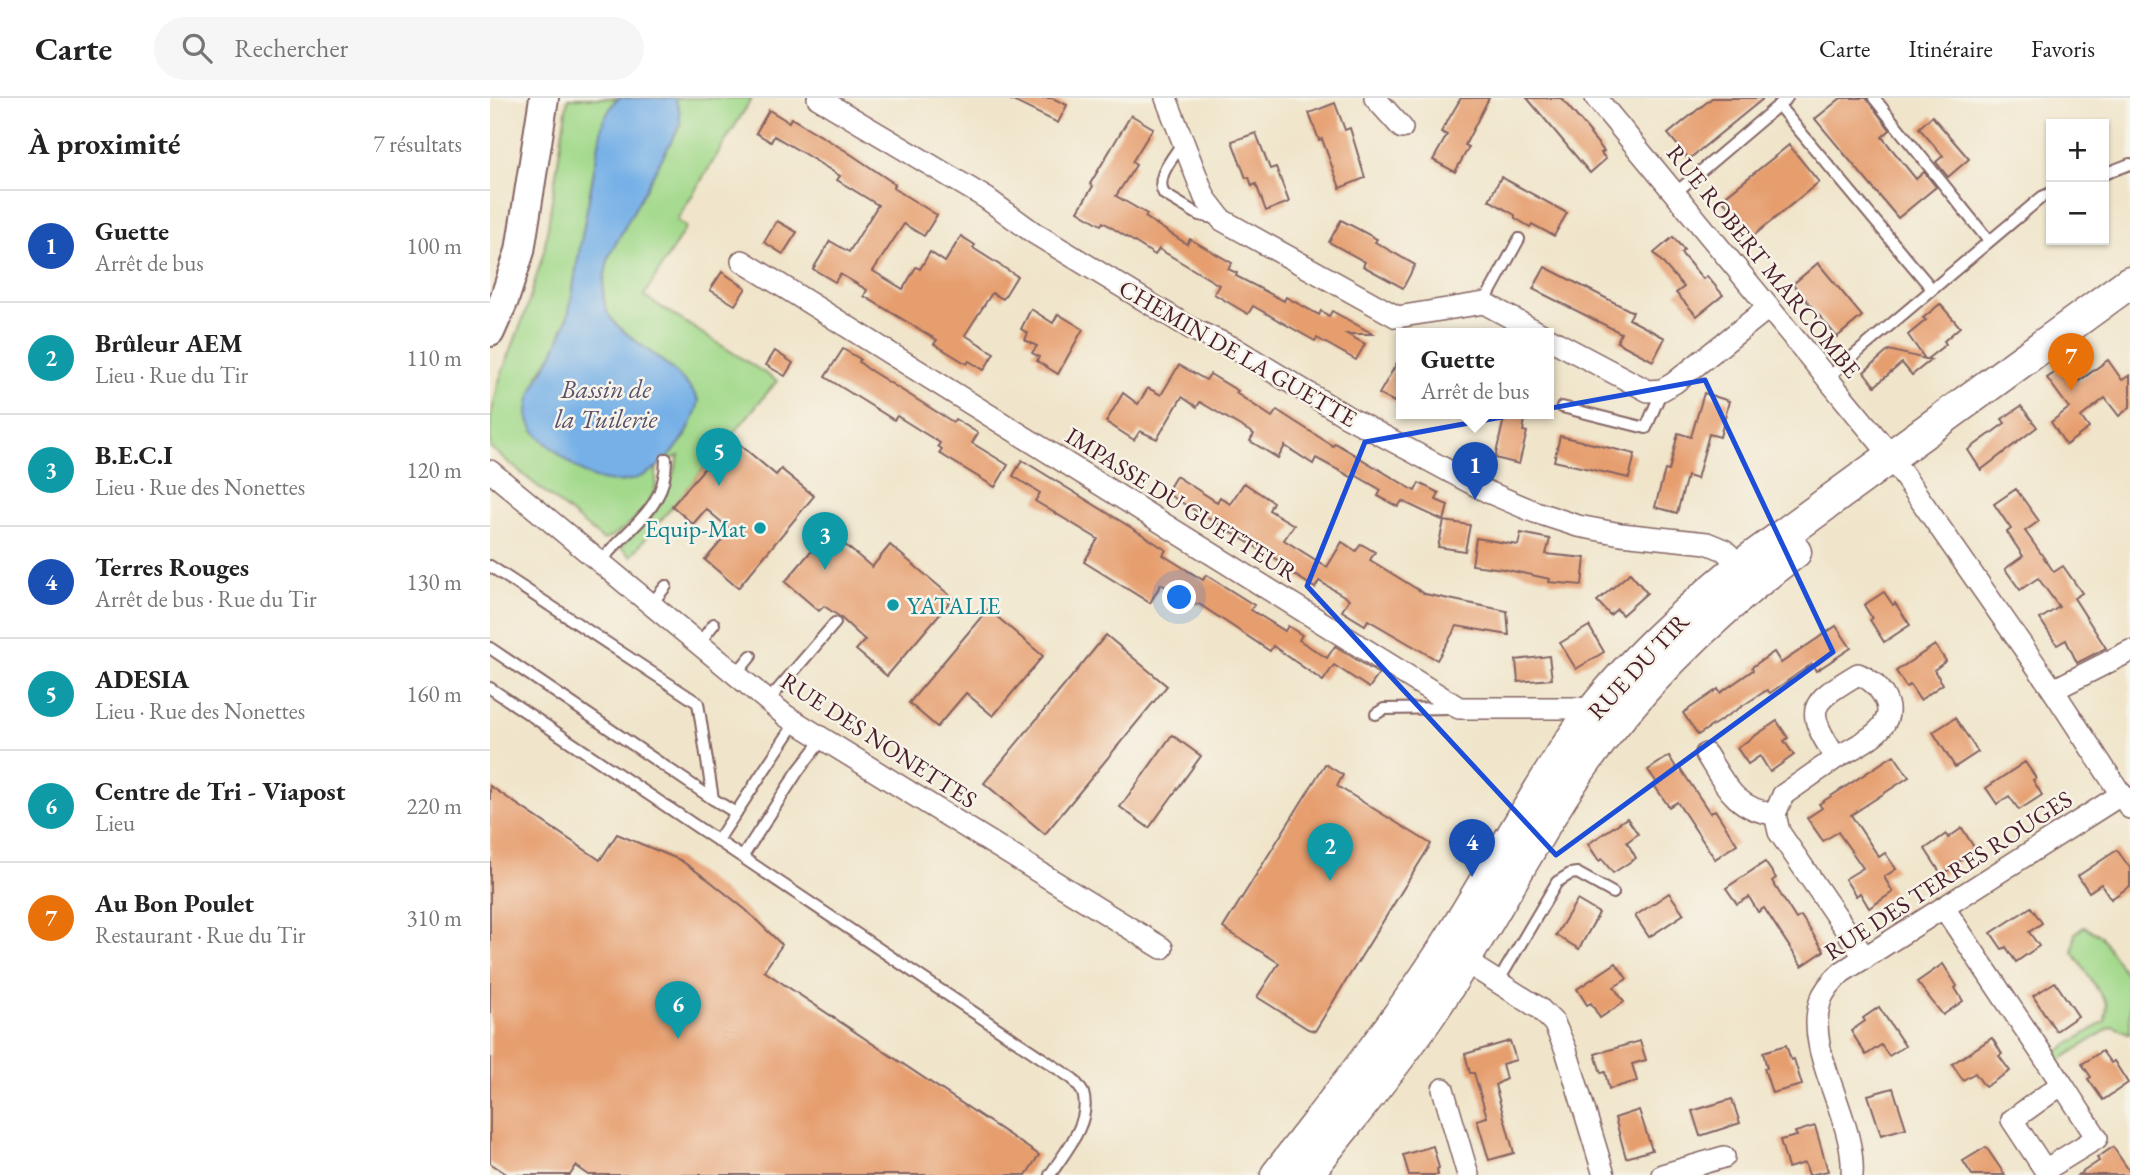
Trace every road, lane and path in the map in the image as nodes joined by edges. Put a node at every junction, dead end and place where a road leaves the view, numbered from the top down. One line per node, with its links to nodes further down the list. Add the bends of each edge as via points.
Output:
1 (544, 98): 24 (street, via 520,251)
2 (818, 98): 34 (street, CHEMIN DE LA GUETTE, via 1192,328 1488,492 1578,526 1707,543 1724,550)
3 (1166, 98): 9 (street)
4 (1375, 98): 8 (street)
5 (1596, 98): 12 (street, RUE ROBERT MARCOMBE)
6 (1874, 98): 16 (lane)
7 (1783, 102): 12 (lane); 19 (lane)
8 (1402, 128)
9 (1183, 142): 14 (street, via 1205,198); 14 (lane, via 1160,180 1160,188 1199,215)
10 (2130, 164): 11 (lane)
11 (2109, 172)
12 (1675, 194): 22 (street, RUE ROBERT MARCOMBE)
13 (2046, 195): 16 (lane)
14 (1222, 220): 20 (street, via 1396,317)
15 (1519, 239): 20 (lane)
16 (1989, 241): 19 (lane)
17 (742, 261): 47 (street, IMPASSE DU GUETTEUR)
18 (2130, 282): 30 (main road, RUE DU TIR)
19 (1932, 289): 26 (lane)
20 (1484, 303): 23 (street)
21 (2130, 303): 30 (main road, RUE DU TIR, via 1940,445)
22 (1768, 308): 26 (street, RUE ROBERT MARCOMBE); 27 (street)
23 (1530, 328)
24 (490, 332)
25 (1554, 341): 27 (street, via 1648,391)
26 (1826, 379): 30 (street, RUE ROBERT MARCOMBE)
27 (1662, 390): 28 (lane, via 1646,428)
28 (1562, 407)
29 (666, 459): 32 (lane, via 666,474 652,508)
30 (1896, 465): 34 (main road, RUE DU TIR); 45 (street, RUE ROBERT MARCOMBE)
31 (490, 471): 32 (street, RUE DES NONETTES)
32 (601, 561): 36 (street, RUE DES NONETTES)
33 (490, 566): 54 (lane, via 698,703)
34 (1748, 575): 50 (main road, RUE DU TIR, via 1676,623 1640,658)
35 (666, 586): 36 (lane)
36 (652, 603): 39 (street, RUE DES NONETTES)
37 (835, 623): 46 (lane)
38 (714, 624): 39 (lane)
39 (699, 643): 43 (street, RUE DES NONETTES)
40 (490, 648): 54 (lane)
41 (2130, 651): 45 (street)
42 (751, 656): 43 (lane)
43 (736, 674): 46 (street, RUE DES NONETTES)
44 (490, 688): 58 (lane)
45 (2053, 690): 55 (street, RUE ROBERT MARCOMBE)
46 (768, 701): 49 (street, RUE DES NONETTES)
47 (1459, 708): 48 (lane, via 1384,709); 50 (street, via 1579,708)
48 (1376, 714)
49 (796, 722): 51 (street, RUE DES NONETTES); 56 (lane)
50 (1600, 723): 63 (main road, RUE DU TIR, via 1567,789)
51 (823, 739): 59 (lane); 62 (street, RUE DES NONETTES)
52 (1706, 754): 57 (street, via 1743,804)
53 (1836, 758): 57 (street, via 1783,795)
54 (713, 799): 56 (lane)
55 (2126, 801): 61 (street, RUE DES TERRES ROUGES)
56 (736, 813): 58 (lane)
57 (1774, 814): 64 (street, via 1779,832)
58 (718, 840): 59 (lane)
59 (743, 856): 69 (lane, via 1073,1079 1083,1094 1083,1114 1076,1136)
60 (1613, 893): 65 (lane, via 1577,873 1563,877)
61 (1944, 908): 64 (street, RUE DES TERRES ROUGES); 66 (street)
62 (1162, 948)
63 (1454, 955): 65 (street); 70 (main road, RUE DU TIR, via 1383,1037); 71 (main road, RUE DU TIR, via 1415,1034)
64 (1865, 958): 75 (street, RUE DES TERRES ROUGES, via 1831,983 1817,1017 1817,1032 1851,1146)
65 (1498, 982): 73 (street, via 1539,1008 1560,1034)
66 (2062, 1084)
67 (1443, 1089): 72 (street)
68 (1724, 1157): 74 (street)
69 (1049, 1175)
70 (1277, 1175)
71 (1306, 1175)
72 (1468, 1175)
73 (1604, 1175)
74 (1662, 1175)
75 (1852, 1175)

